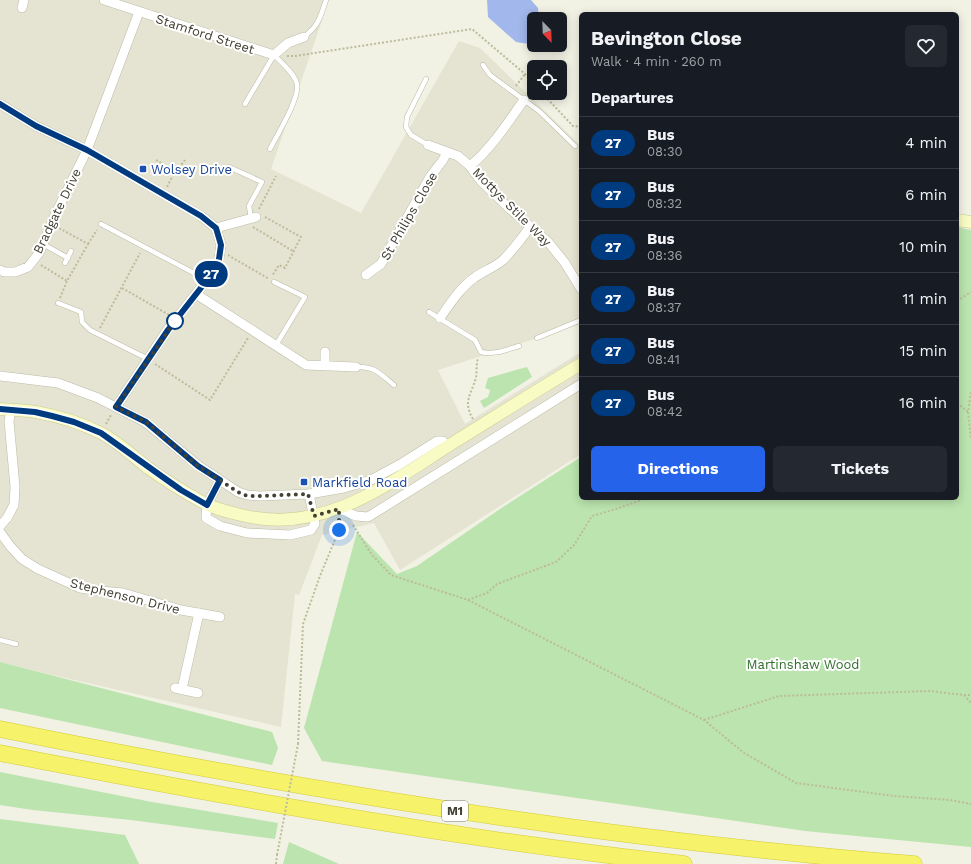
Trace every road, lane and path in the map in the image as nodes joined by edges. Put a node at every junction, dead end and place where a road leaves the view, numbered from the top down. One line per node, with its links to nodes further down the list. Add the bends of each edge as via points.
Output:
1 (104, 0): 3 (street, Stamford Street)
2 (326, 0): 4 (lane, via 318,23)
3 (138, 12): 5 (street, Stamford Street); 18 (street)
4 (304, 37): 5 (street, via 288,43)
5 (274, 55): 7 (path, via 295,56 472,29); 13 (lane); 17 (lane, via 286,66 297,83 297,93)
6 (483, 65): 9 (lane, via 490,75)
7 (525, 74): 9 (path)
8 (426, 80): 15 (lane, via 407,117 406,127 411,135)
9 (512, 91): 10 (lane)
10 (524, 100): 16 (lane); 22 (street, via 494,141)
11 (549, 100): 14 (path, via 573,126)
12 (0, 104): 18 (street, via 36,126)
13 (245, 104)
14 (579, 127)
15 (428, 145): 19 (street, Mottys Stile Way)
16 (575, 146)
17 (270, 149)
18 (87, 150): 28 (street); 35 (street, Bradgate Drive)
19 (447, 152): 22 (street, Mottys Stile Way, via 458,156); 44 (street, St Philips Close, via 381,264)
20 (156, 160): 24 (path)
21 (185, 160): 25 (path)
22 (470, 166): 33 (street, Mottys Stile Way, via 481,181)
23 (229, 167): 29 (lane, via 262,182 249,206)
24 (170, 168): 25 (path, via 172,165); 26 (path)
25 (178, 169): 26 (path)
26 (173, 175): 28 (path)
27 (276, 176): 29 (path)
28 (163, 194): 34 (street, via 201,216)
29 (254, 217): 34 (street); 40 (path); 40 (path, via 301,237)
30 (959, 220): 31 (street)
31 (971, 222)
32 (101, 224): 36 (path); 37 (lane)
33 (530, 227): 48 (street, Mottys Stile Way, via 549,243); 55 (street, via 502,261 463,288)
34 (216, 228): 39 (street, via 221,245)
35 (42, 244): 41 (lane); 43 (street, Bradgate Drive, via 28,267 15,272)
36 (88, 244)
37 (144, 247): 46 (lane); 49 (path)
38 (71, 251): 41 (lane)
39 (220, 251): 46 (street, via 218,266); 47 (path)
40 (293, 251): 47 (path, via 285,268 279,265)
41 (68, 258): 42 (lane)
42 (65, 263)
43 (0, 270)
44 (366, 276)
45 (67, 280): 53 (path)
46 (207, 280): 51 (street)
47 (272, 280): 61 (lane, via 305,297)
48 (579, 286)
49 (122, 288): 56 (path); 59 (path)
50 (971, 292): 52 (path)
51 (196, 294): 56 (street); 58 (street)
52 (959, 300)
53 (58, 303): 59 (lane, via 81,312 82,322)
54 (429, 312): 55 (lane)
55 (440, 318): 64 (lane, via 475,340)
56 (176, 319): 65 (street)
57 (579, 321): 60 (lane)
58 (253, 330): 61 (street); 65 (path, via 210,400)
59 (97, 333): 65 (lane)
60 (537, 338)
61 (276, 345): 66 (street, via 306,364)
62 (519, 346): 64 (lane, via 495,353)
63 (325, 352): 66 (street)
64 (481, 352): 77 (path, via 468,399 468,408)
65 (148, 359): 74 (street)
66 (325, 365): 68 (street)
67 (579, 365): 77 (street)
68 (356, 367): 70 (lane, via 374,369)
69 (0, 376): 74 (street, via 58,383)
70 (394, 385)
71 (579, 385): 85 (street, via 368,517 356,516)
72 (971, 392): 76 (path)
73 (959, 405): 76 (path)
74 (116, 407): 78 (path); 81 (street, via 146,422 198,466)
75 (6, 409): 78 (street, via 52,416); 88 (street, via 10,421 15,487 14,505)
76 (968, 412): 79 (path)
77 (479, 427): 80 (street)
78 (101, 433): 84 (street, via 181,490)
79 (971, 439)
80 (448, 447): 82 (street, via 443,441 437,441 371,480); 85 (street, via 360,500)
81 (220, 480): 82 (street, via 247,496); 84 (street)
82 (308, 494): 86 (street)
83 (641, 500): 90 (path, via 592,516 574,545 556,562 497,584 487,592)
84 (207, 505): 86 (street, via 253,518 289,520)
85 (339, 509): 86 (street); 103 (path, bridge, via 339,530 303,624 298,744)
86 (314, 516)
87 (352, 523): 90 (path, via 372,555 390,575)
88 (0, 526)
89 (0, 532): 91 (street, Stephenson Drive, via 22,559 60,580 80,588 123,593)
90 (468, 600): 99 (path)
91 (199, 613): 92 (street, Stephenson Drive); 95 (street, via 179,688)
92 (220, 618)
93 (0, 640): 94 (lane)
94 (16, 644)
95 (198, 693)
96 (964, 695): 97 (path); 98 (path); 99 (path, via 929,691 779,696)
97 (971, 695)
98 (971, 702)
99 (704, 720): 102 (path, via 744,753 796,783)
100 (0, 728): 105 (highway, M1, via 153,760 447,810 647,837 832,858)
101 (0, 752): 104 (highway, M1, via 284,807 435,832)
102 (971, 804)
103 (276, 864)
104 (684, 864)
105 (914, 864)

